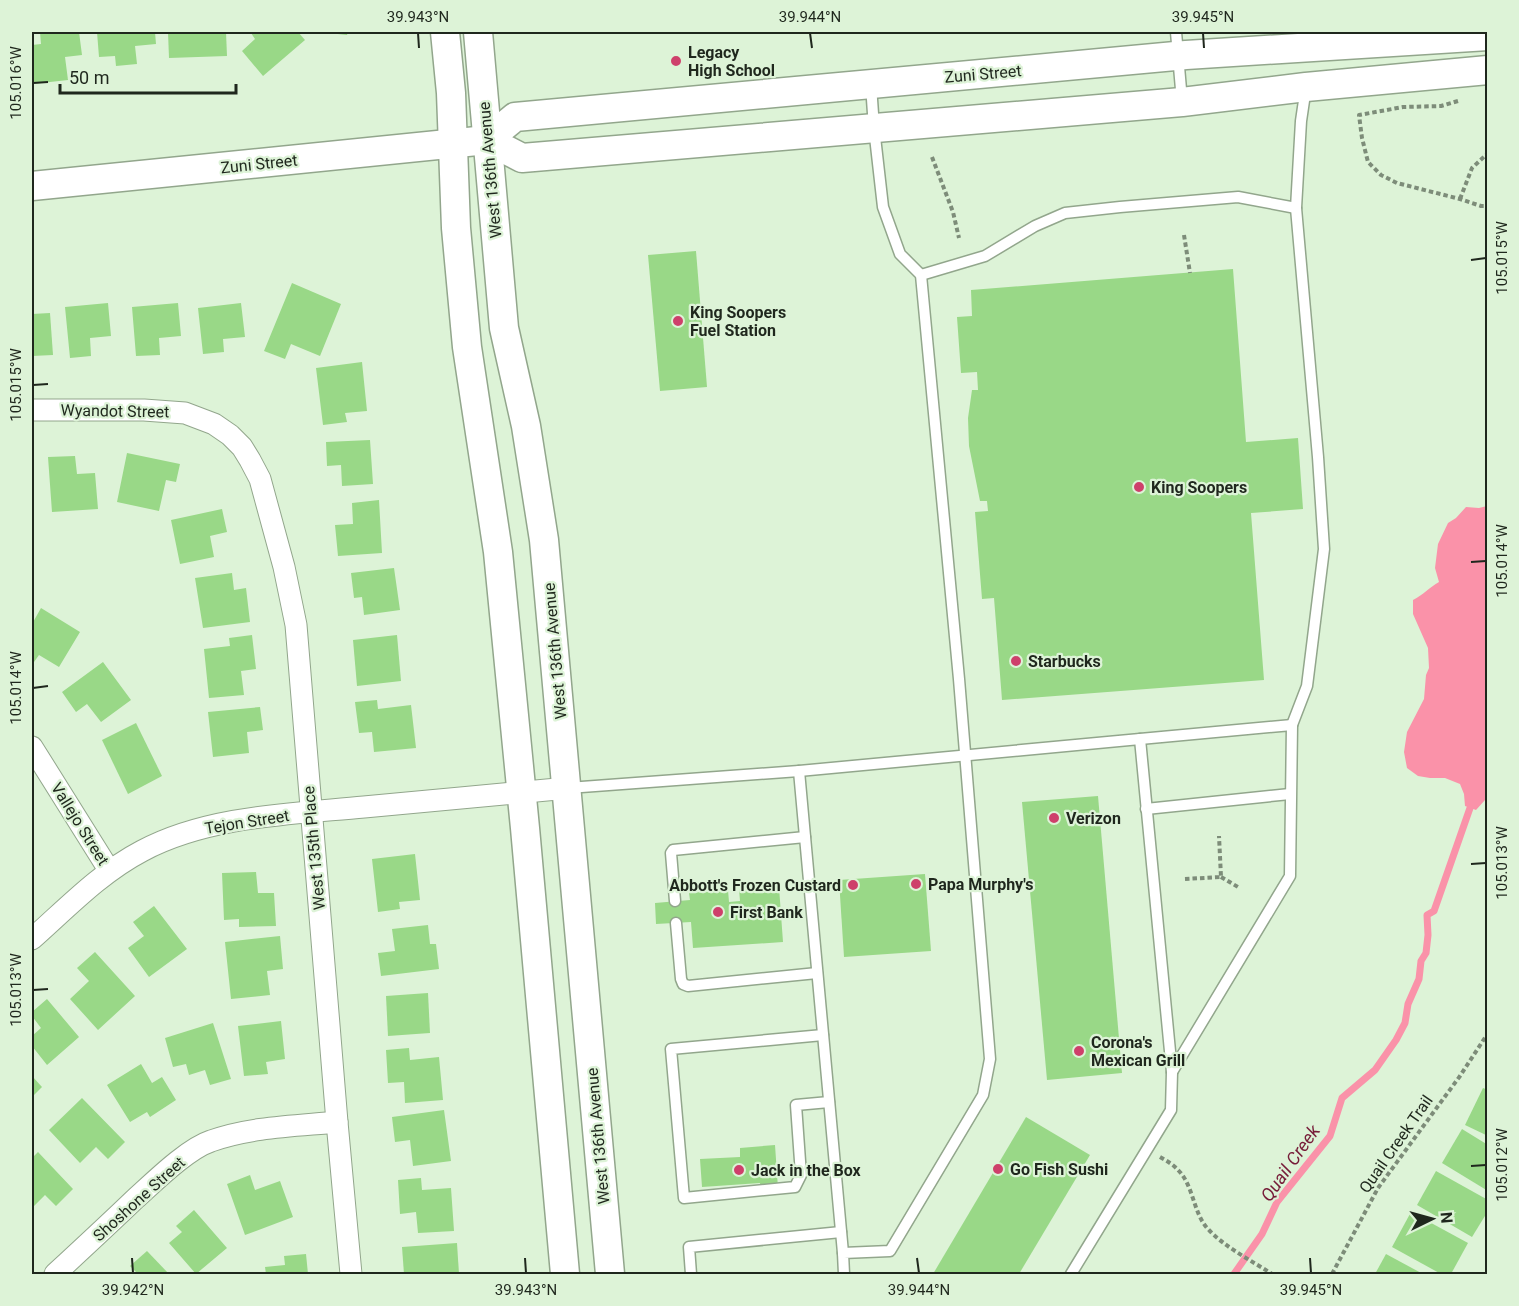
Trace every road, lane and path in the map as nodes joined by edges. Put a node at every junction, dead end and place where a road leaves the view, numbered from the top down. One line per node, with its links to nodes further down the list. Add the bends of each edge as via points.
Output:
1 (445, 32): 12 (main road, West 136th Avenue)
2 (478, 32): 11 (main road, West 136th Avenue)
3 (1488, 36): 4 (main road, Zuni Street)
4 (1177, 44): 6 (main road, Zuni Street); 9 (lane)
5 (1488, 70): 7 (main road)
6 (871, 85): 10 (lane); 11 (main road, Zuni Street, via 515,117)
7 (1306, 87): 9 (main road); 18 (lane)
8 (1464, 99): 16 (path, via 1441,106 1403,107 1359,116 1368,162 1381,175 1397,183)
9 (1182, 102): 10 (main road)
10 (874, 128): 11 (main road, via 522,159); 22 (lane, via 883,207 900,254)
11 (487, 140): 12 (main road, Zuni Street); 30 (main road, West 136th Avenue, via 504,328 526,426 544,540)
12 (453, 144): 15 (main road, Zuni Street); 31 (main road, West 136th Avenue, via 467,347 498,552)
13 (1488, 153): 16 (path, via 1472,168)
14 (932, 157): 20 (path)
15 (32, 186)
16 (1460, 199): 17 (path)
17 (1488, 206)
18 (1296, 208): 22 (lane, via 1238,197 1065,213 985,255); 25 (lane, via 1324,549 1307,686)
19 (1184, 235): 21 (path)
20 (959, 237)
21 (1190, 273)
22 (921, 275): 28 (lane)
23 (32, 410): 24 (street, Wyandot Street, via 185,413)
24 (230, 435): 34 (street, West 135th Place, via 246,453 260,479 284,567 296,625)
25 (1292, 725): 26 (lane); 32 (lane)
26 (1140, 739): 28 (lane); 33 (lane)
27 (32, 747): 37 (street, Vallejo Street)
28 (964, 755): 29 (lane); 52 (lane, via 990,1059 983,1095 890,1251)
29 (799, 771): 30 (lane); 36 (lane)
30 (568, 788): 31 (street, Tejon Street); 56 (main road, West 136th Avenue)
31 (522, 792): 34 (street, Tejon Street); 55 (main road, West 136th Avenue)
32 (1290, 794): 33 (lane); 47 (lane, via 1290,876)
33 (1146, 809): 47 (lane)
34 (310, 812): 37 (street, Tejon Street, via 192,831 142,851); 49 (street, West 135th Place)
35 (1219, 836): 38 (path)
36 (805, 837): 41 (lane, via 673,850); 44 (lane)
37 (109, 870): 43 (street, Tejon Street)
38 (1221, 877): 39 (path); 40 (path)
39 (1185, 879)
40 (1238, 887)
41 (675, 901)
42 (676, 923): 44 (lane, via 681,980 688,986)
43 (32, 939)
44 (817, 973): 46 (lane)
45 (1488, 1033): 61 (path, Quail Creek Trail, via 1378,1188)
46 (823, 1035): 48 (lane); 48 (lane, via 671,1049 684,1198 795,1187 801,1175 796,1105)
47 (1172, 1072): 50 (lane, via 1171,1110)
48 (829, 1102): 51 (lane)
49 (337, 1122): 53 (street, Shoshone Street, via 242,1133 200,1146 150,1185); 54 (street, West 135th Place)
50 (1147, 1149): 59 (lane); 60 (path, via 1180,1172 1208,1228)
51 (840, 1232): 52 (lane); 57 (lane, via 689,1247)
52 (843, 1253): 58 (lane)
53 (55, 1275)
54 (351, 1275)
55 (565, 1275)
56 (610, 1275)
57 (691, 1275)
58 (844, 1275)
59 (1071, 1275)
60 (1272, 1275)
61 (1332, 1275)

